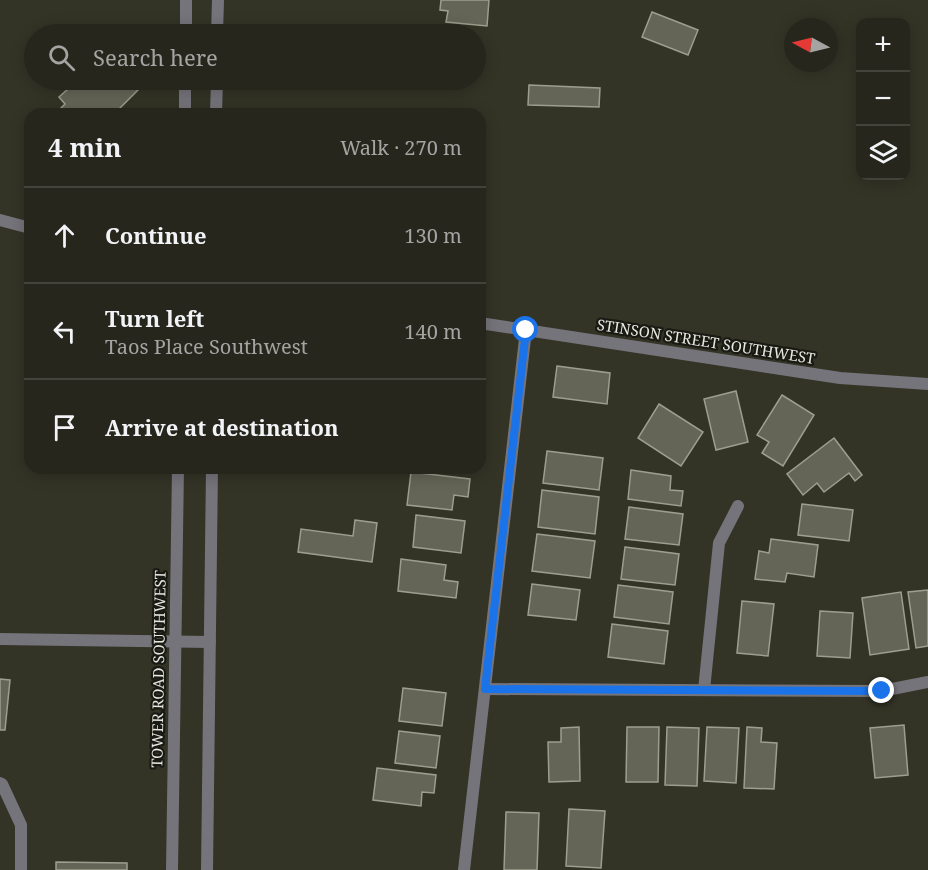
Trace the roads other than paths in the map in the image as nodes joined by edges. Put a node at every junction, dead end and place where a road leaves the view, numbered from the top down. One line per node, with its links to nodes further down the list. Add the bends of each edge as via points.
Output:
1 (186, 0): 3 (street)
2 (218, 0): 4 (street)
3 (186, 24)
4 (217, 24)
5 (185, 90): 7 (street)
6 (217, 90): 8 (street)
7 (185, 108)
8 (216, 108)
9 (0, 220): 10 (street)
10 (24, 226)
11 (486, 324): 12 (street, STINSON STREET SOUTHWEST)
12 (526, 330): 13 (street, STINSON STREET SOUTHWEST, via 840,378); 21 (street)
13 (928, 384)
14 (178, 474): 18 (street, TOWER ROAD SOUTHWEST)
15 (212, 474): 19 (street)
16 (738, 506): 22 (street, via 719,543)
17 (0, 639): 18 (street)
18 (175, 641): 19 (street); 25 (street, TOWER ROAD SOUTHWEST)
19 (210, 642): 26 (street)
20 (928, 682): 22 (street, via 882,691)
21 (485, 689): 22 (street); 27 (street)
22 (704, 690)
23 (1, 783): 24 (street, via 21,825)
24 (21, 870)
25 (172, 870)
26 (207, 870)
27 (464, 870)

